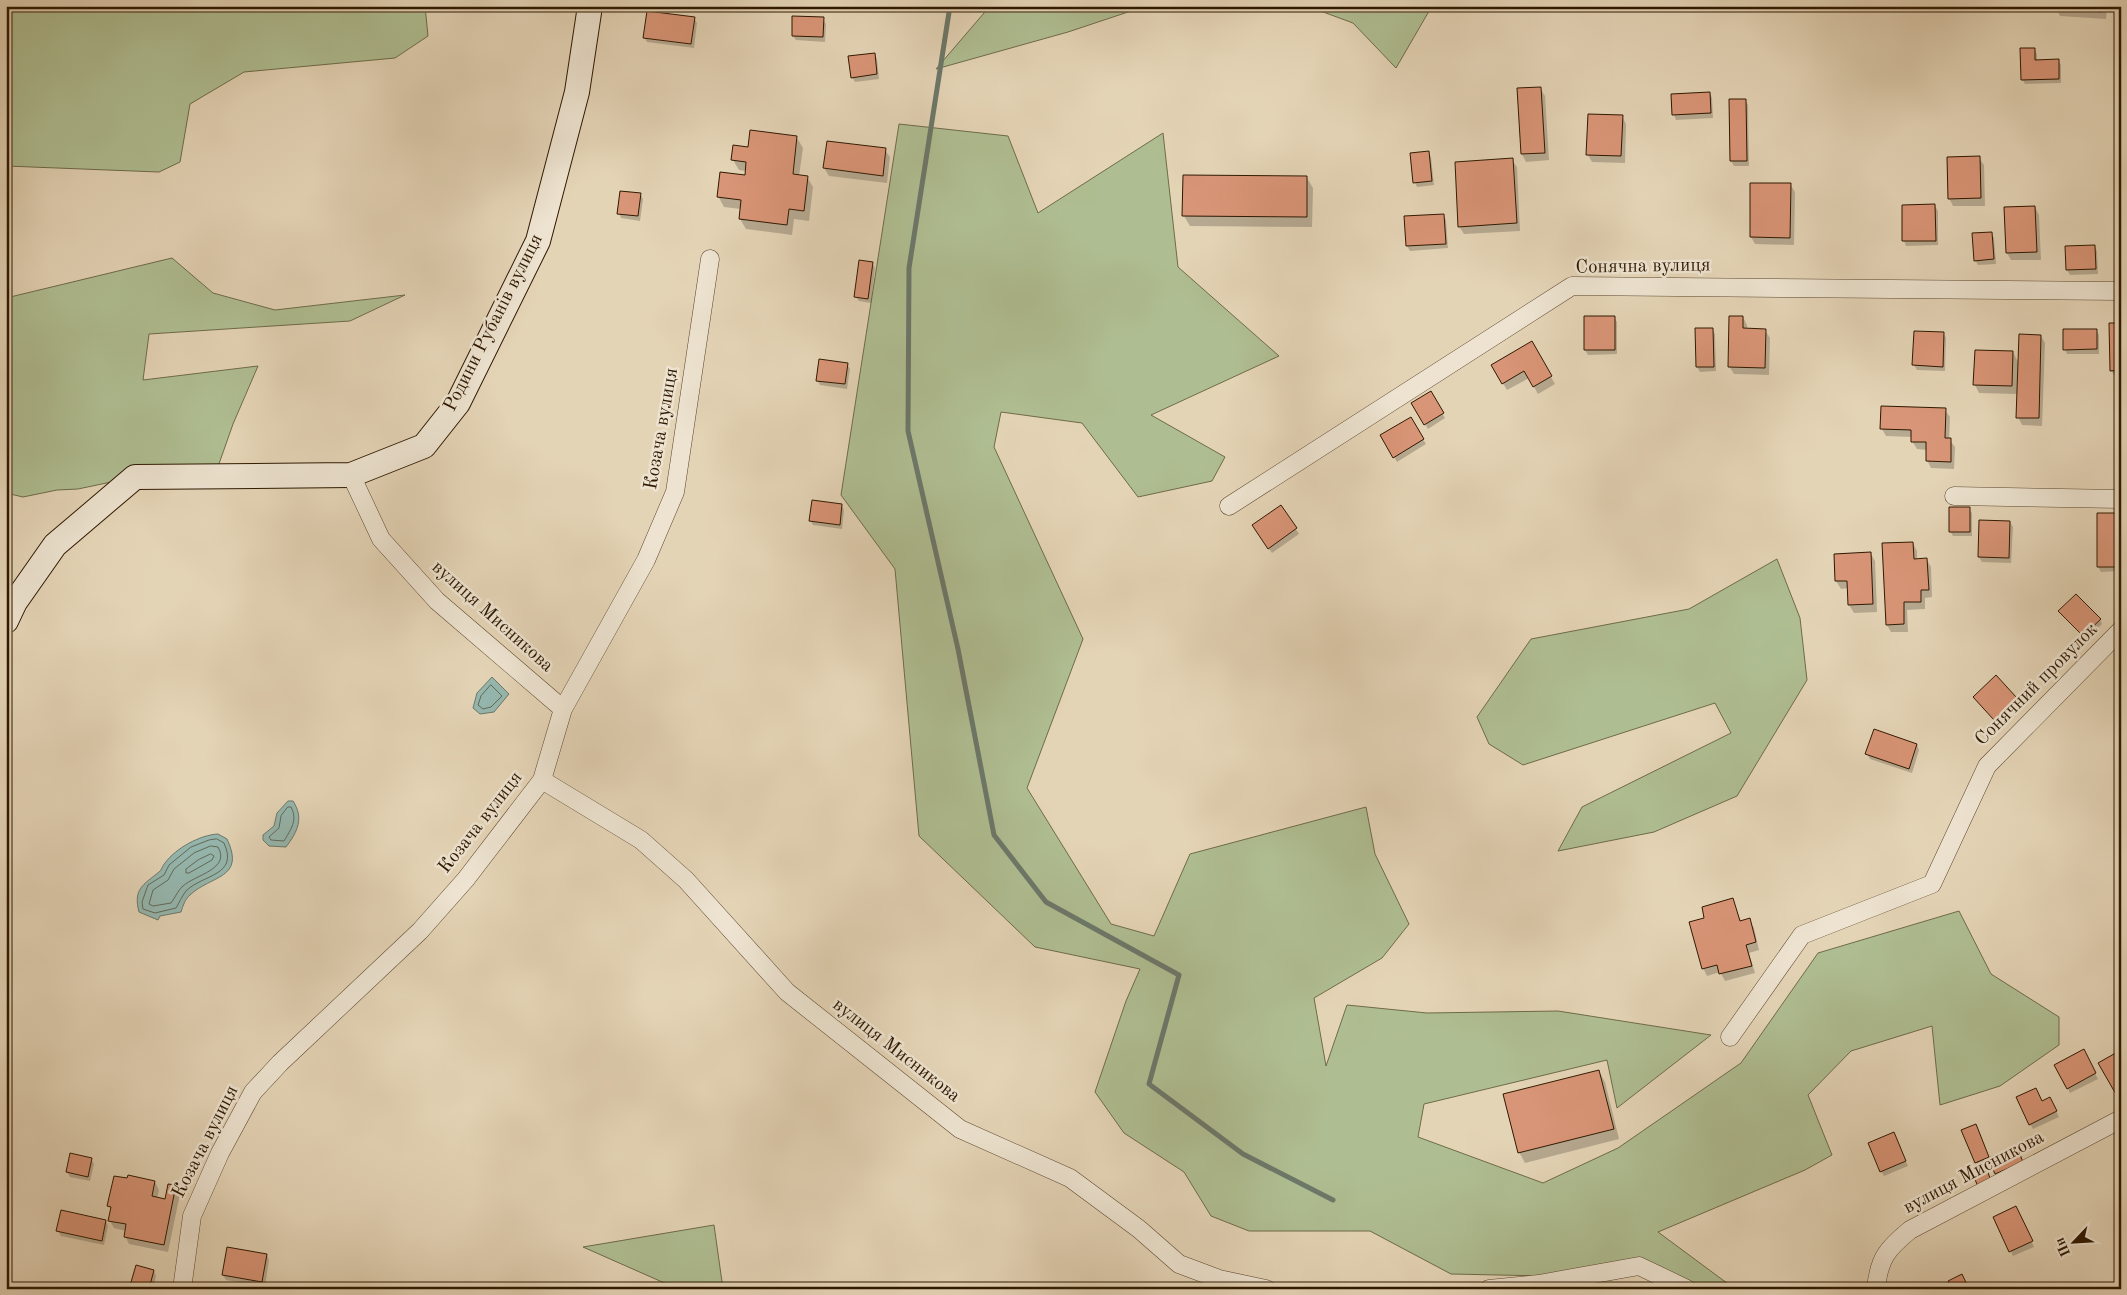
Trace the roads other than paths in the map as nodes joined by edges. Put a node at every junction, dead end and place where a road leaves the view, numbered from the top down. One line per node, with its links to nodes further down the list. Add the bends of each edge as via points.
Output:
1 (590, 6): 4 (street, Родини Рубанів вулиця, via 577,92 538,241 458,403 424,446)
2 (710, 259): 10 (street, Козача вулиця, via 675,492 646,560)
3 (2121, 291): 7 (street, Сонячна вулиця, via 1572,286)
4 (351, 476): 8 (street, Родини Рубанів вулиця, via 135,477 55,544 15,602); 10 (street, вулиця Мисникова, via 381,539 437,601)
5 (1954, 496): 6 (street)
6 (2121, 499)
7 (1229, 506)
8 (6, 621)
9 (2121, 630): 12 (street, Сонячний провулок, via 1987,766 1932,884 1802,935)
10 (564, 709): 11 (street, Козача вулиця)
11 (542, 780): 14 (street, Козача вулиця, via 466,879 420,931 253,1092 220,1153 192,1216); 15 (street, вулиця Мисникова, via 641,840 686,880 787,992 960,1129 1070,1178 1139,1229 1179,1264 1219,1279)
12 (1730, 1037)
13 (2121, 1119): 18 (street, вулиця Мисникова, via 1910,1230 1892,1245 1878,1268)
14 (182, 1289)
15 (1266, 1289)
16 (1489, 1289): 17 (street, via 1539,1284 1638,1266)
17 (1687, 1289)
18 (1876, 1289)

